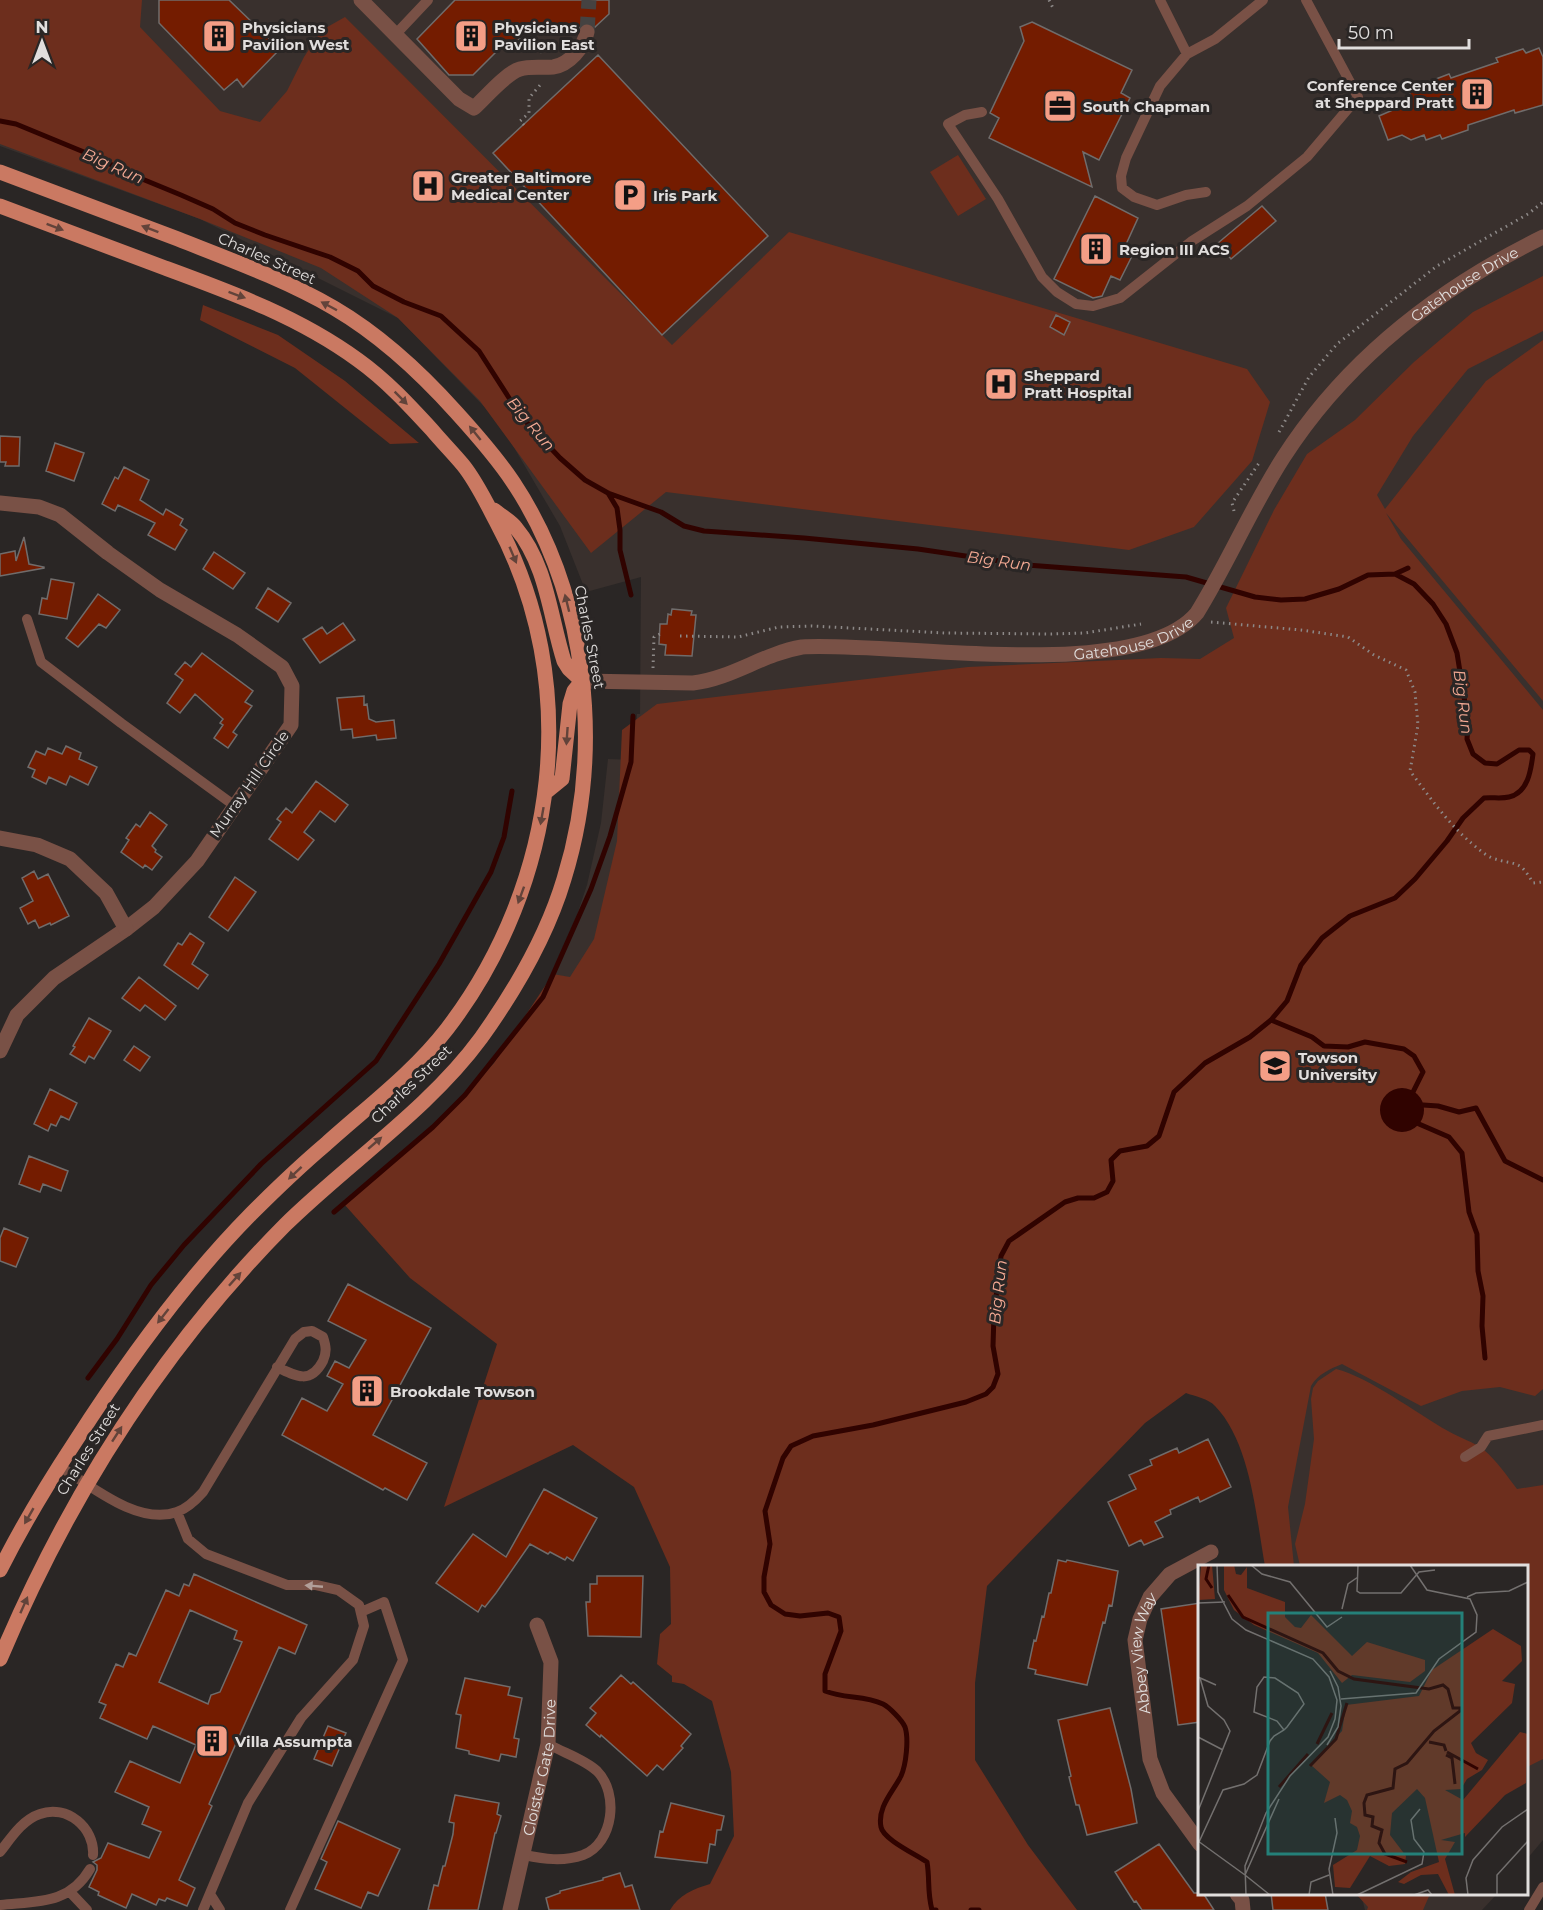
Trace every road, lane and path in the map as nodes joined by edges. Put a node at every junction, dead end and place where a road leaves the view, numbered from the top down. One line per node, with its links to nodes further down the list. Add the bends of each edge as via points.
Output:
1 (361, 0): 9 (street)
2 (428, 0): 9 (lane)
3 (1049, 0): 7 (path)
4 (1160, 0): 11 (lane)
5 (1263, 0): 11 (lane, via 1215,39)
6 (1306, 0): 14 (lane, via 1358,97 1307,157 1247,206 1192,241 1120,298 1093,306 1076,304 1042,277 998,199 948,124 964,115)
7 (1053, 8)
8 (586, 32): 9 (street, via 582,46 563,64 520,69 474,108 459,99)
9 (395, 35)
10 (540, 40): 12 (path)
11 (1186, 54): 17 (lane, via 1160,86 1126,158 1122,188 1157,205)
12 (542, 59)
13 (542, 82): 15 (path, via 529,98 529,113 520,121)
14 (982, 112)
15 (524, 125)
16 (0, 172): 27 (main road, Charles Street, one-way to 16, via 561,583 543,536 513,482 423,377 374,335 304,293 241,264)
17 (1206, 192)
18 (0, 206): 21 (main road, Charles Street, one-way to 21, via 253,301 318,333 360,361 401,396 465,467)
19 (1543, 237): 23 (street, Gatehouse Drive, via 1456,285 1407,321 1323,403 1294,441)
20 (0, 503): 30 (street, Murray Hill Circle, via 39,507 60,515 160,590 237,635 282,667 292,686 291,724)
21 (489, 507): 27 (main road, via 516,527 528,548 544,586 564,661); 29 (main road, Charles Street, one-way to 29, via 523,578 539,638 548,708)
22 (27, 619): 30 (lane, via 41,662)
23 (1191, 621): 28 (street, Gatehouse Drive, via 1148,643 1092,652 1023,655 802,647 771,655 709,681); 32 (path, via 1348,638 1406,670 1415,693 1418,725 1410,771 1442,814 1469,841 1490,858 1519,864 1533,883)
24 (1150, 622): 26 (path, via 1051,634 812,626 779,627 738,637)
25 (660, 634): 28 (path, via 654,637)
26 (680, 636)
27 (582, 681): 28 (street, Gatehouse Drive); 29 (main road, one-way to 29, via 570,704 562,779); 39 (main road, Charles Street, one-way to 27, via 136,1406 231,1284 308,1203 452,1071 477,1044 510,997 548,922 571,854 584,766)
28 (652, 682)
29 (546, 792): 38 (main road, Charles Street, one-way to 38, via 533,858 514,913 491,962 444,1033 250,1215 213,1256 148,1335)
30 (235, 806): 33 (street, Murray Hill Circle, via 197,861 154,907)
31 (0, 838): 33 (street, via 37,845 70,859 106,893)
32 (1543, 882)
33 (126, 929): 34 (street, Murray Hill Circle, via 54,978 17,1015)
34 (0, 1051)
35 (277, 1367): 35 (lane, via 304,1332 312,1331 323,1337 327,1347 317,1371 300,1376); 40 (lane, via 203,1492)
36 (1543, 1425): 37 (lane, via 1488,1436 1481,1447)
37 (1465, 1457)
38 (59, 1466): 39 (lane); 42 (main road, Charles Street, one-way to 42)
39 (87, 1483): 40 (lane, via 132,1510 148,1514); 45 (main road, Charles Street, one-way to 39, via 46,1557)
40 (177, 1512): 43 (lane, one-way to 40, via 359,1605 338,1590 287,1585 206,1554 188,1539)
41 (1211, 1552): 47 (street, Abbey View Way, via 1170,1574 1150,1597 1135,1640 1150,1759 1163,1793)
42 (0, 1570)
43 (361, 1612): 54 (lane, via 364,1626 353,1660 302,1718 248,1803); 60 (lane, via 384,1602 403,1660)
44 (537, 1625): 46 (street, Cloister Gate Drive, via 551,1662)
45 (0, 1659)
46 (548, 1744): 50 (street, Cloister Gate Drive); 50 (lane, via 598,1772 610,1798 611,1816 605,1834 586,1854 549,1860)
47 (1198, 1841)
48 (0, 1852): 49 (lane, via 16,1830 47,1812 74,1817 84,1825 90,1834)
49 (93, 1855)
50 (524, 1856): 61 (street, Cloister Gate Drive)
51 (90, 1869): 53 (lane)
52 (1543, 1887): 63 (lane)
53 (70, 1892): 56 (lane, via 44,1901); 57 (lane)
54 (210, 1894): 58 (lane); 59 (lane)
55 (1238, 1895): 62 (street)
56 (0, 1905)
57 (87, 1910)
58 (203, 1910)
59 (220, 1910)
60 (290, 1910)
61 (510, 1910)
62 (1243, 1910)
63 (1529, 1910)

